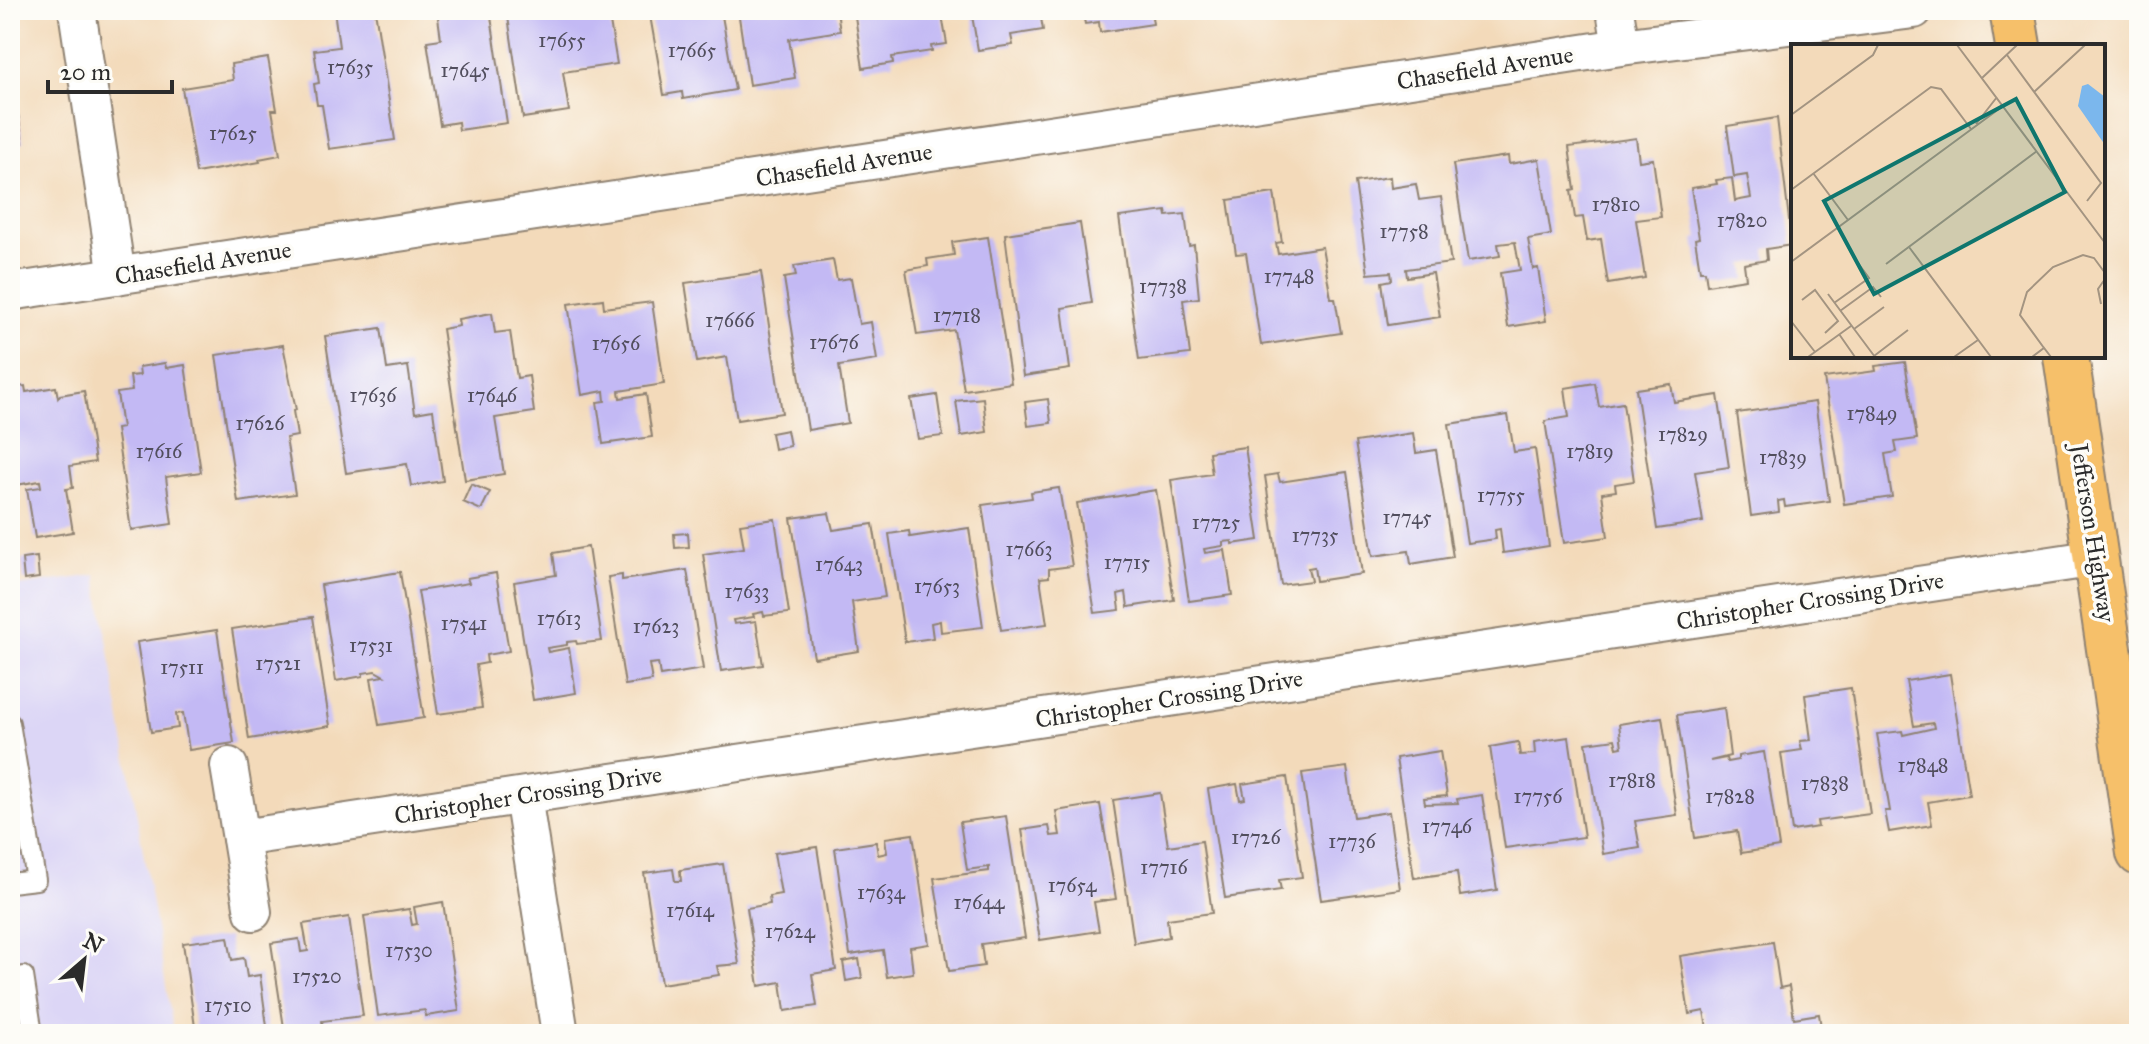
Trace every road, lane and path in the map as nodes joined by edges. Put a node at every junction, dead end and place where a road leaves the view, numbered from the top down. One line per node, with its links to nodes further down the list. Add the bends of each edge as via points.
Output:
1 (77, 10): 9 (street)
2 (1615, 10): 8 (street)
3 (1710, 10): 6 (street)
4 (1914, 10): 6 (street, Chasefield Avenue)
5 (2012, 10): 7 (main road)
6 (1678, 40): 8 (street, Chasefield Avenue)
7 (2018, 44)
8 (1621, 47): 9 (street, Chasefield Avenue)
9 (117, 276): 10 (street, Chasefield Avenue)
10 (10, 292)
11 (2066, 358): 12 (main road, Jefferson Highway)
12 (2097, 558): 15 (street, Christopher Crossing Drive); 17 (main road, Jefferson Highway)
13 (10, 723): 18 (lane, via 36,880)
14 (229, 766): 16 (street)
15 (523, 796): 16 (street, Christopher Crossing Drive); 22 (street)
16 (241, 838): 19 (street)
17 (2139, 853)
18 (10, 883)
19 (253, 912)
20 (10, 979): 21 (lane, via 24,976)
21 (33, 1034)
22 (560, 1034)

